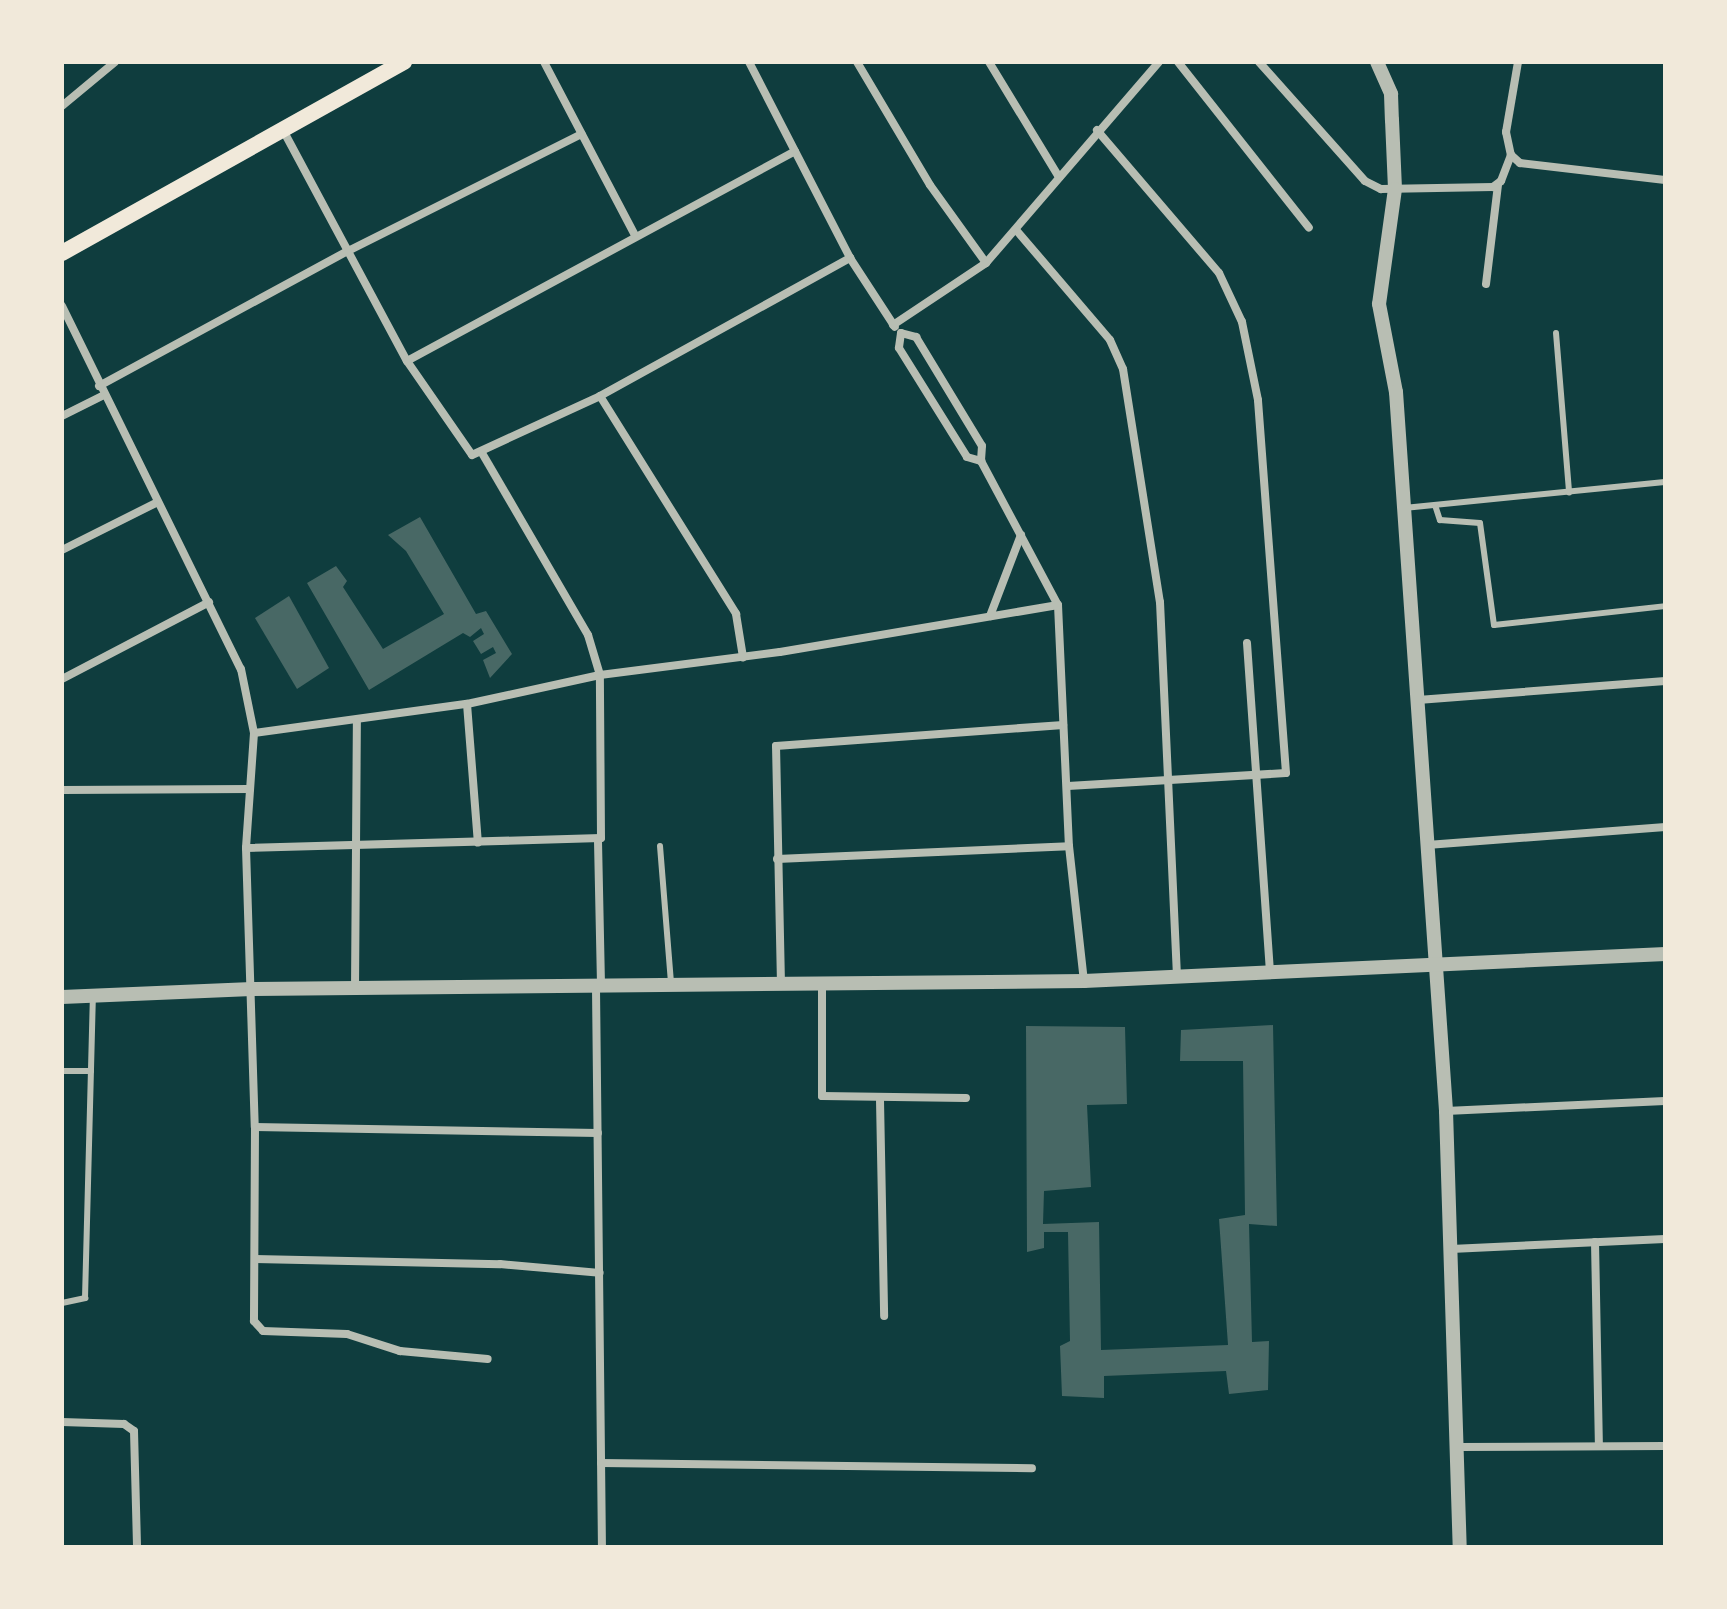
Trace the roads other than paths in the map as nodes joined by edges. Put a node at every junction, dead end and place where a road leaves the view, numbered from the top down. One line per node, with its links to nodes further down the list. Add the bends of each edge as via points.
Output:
1 (115, 62): 12 (street)
2 (404, 62): 13 (main road)
3 (544, 62): 15 (street)
4 (749, 62): 16 (street)
5 (857, 62): 28 (street, via 930,185)
6 (989, 62): 18 (street)
7 (1159, 62): 14 (street)
8 (1178, 62): 22 (street)
9 (1259, 62): 21 (street, via 1365,181)
10 (1377, 62): 21 (street, via 1391,94)
11 (1518, 62): 17 (street, via 1506,132)
12 (62, 106)
13 (283, 130): 25 (street); 26 (main road)
14 (1097, 130): 18 (street); 64 (street, via 1219,273 1242,322 1258,400 1286,773)
15 (582, 134): 24 (street); 25 (street)
16 (795, 151): 24 (street); 27 (street)
17 (1511, 155): 19 (street, via 1529,167); 20 (street)
18 (1059, 177): 23 (street)
19 (1665, 180)
20 (1498, 185): 21 (street); 29 (street)
21 (1395, 189): 47 (street, via 1379,304 1396,392)
22 (1309, 228)
23 (1017, 231): 28 (street); 65 (street, via 1110,340 1123,369 1160,602)
24 (635, 235): 34 (street)
25 (350, 250): 34 (street); 36 (street)
26 (62, 253)
27 (850, 258): 31 (street); 39 (street)
28 (986, 263): 31 (street)
29 (1486, 284)
30 (62, 306): 36 (street)
31 (893, 325): 32 (street)
32 (901, 333): 35 (street, via 916,337); 37 (street, via 899,348)
33 (1556, 333): 44 (lane)
34 (407, 361): 41 (street, via 465,451)
35 (942, 380): 37 (street); 42 (street, via 982,446)
36 (99, 386): 38 (street)
37 (925, 391): 42 (street, via 967,457)
38 (104, 395): 40 (street); 45 (street)
39 (600, 396): 41 (street); 55 (street, via 736,614)
40 (62, 416)
41 (482, 453): 56 (street, via 588,635)
42 (981, 461): 48 (street)
43 (1665, 482): 44 (lane)
44 (1569, 492): 46 (lane)
45 (158, 502): 49 (street); 50 (street)
46 (1435, 505): 47 (lane); 52 (lane, via 1437,519 1476,520 1481,526 1494,625)
47 (1404, 508): 59 (street)
48 (1021, 535): 51 (street); 53 (street)
49 (62, 550)
50 (209, 602): 57 (street); 63 (street, via 241,669)
51 (1058, 605): 53 (street); 62 (street)
52 (1665, 606)
53 (990, 616): 55 (street)
54 (1247, 643): 64 (street)
55 (743, 657): 56 (street)
56 (600, 675): 60 (street); 70 (street, via 603,829)
57 (62, 679)
58 (1665, 681): 59 (street)
59 (1418, 700): 72 (street)
60 (467, 704): 61 (street); 71 (street)
61 (357, 721): 63 (street); 76 (street)
62 (1063, 725): 66 (street); 77 (street, via 776,746)
63 (254, 733): 67 (street)
64 (1258, 775): 65 (street); 80 (street)
65 (1169, 780): 66 (street); 81 (street)
66 (1068, 786): 74 (street)
67 (250, 789): 68 (street); 75 (street)
68 (62, 790)
69 (1665, 827): 72 (street)
70 (598, 841): 71 (street); 85 (street)
71 (478, 843): 76 (street)
72 (1424, 845): 79 (street)
73 (660, 846): 86 (lane)
74 (1069, 846): 77 (street); 82 (street)
75 (246, 848): 76 (street); 87 (street)
76 (360, 848): 88 (street)
77 (777, 859): 83 (street)
78 (1665, 954): 79 (street)
79 (1435, 968): 80 (street); 96 (street)
80 (1270, 973): 81 (street)
81 (1177, 977): 82 (street)
82 (1084, 981): 84 (street)
83 (781, 984): 84 (street); 86 (street)
84 (822, 985): 94 (street, via 820,1093 830,1100)
85 (599, 987): 86 (street); 88 (street); 98 (street)
86 (671, 988)
87 (252, 989): 88 (street); 89 (street); 97 (street)
88 (355, 991)
89 (93, 996): 90 (street); 92 (lane)
90 (62, 997)
91 (62, 1071): 92 (lane)
92 (91, 1071): 104 (lane, via 85,1298)
93 (966, 1098): 94 (street)
94 (880, 1100): 105 (street)
95 (1665, 1101): 96 (street)
96 (1446, 1111): 101 (street)
97 (255, 1127): 98 (street); 102 (street)
98 (598, 1133): 103 (street)
99 (1665, 1239): 100 (street)
100 (1595, 1242): 101 (street); 108 (street)
101 (1451, 1249): 110 (street)
102 (255, 1259): 103 (street, via 500,1264); 106 (street, via 254,1321 263,1331 347,1334 400,1351)
103 (600, 1273): 111 (street)
104 (62, 1303)
105 (884, 1316)
106 (488, 1359)
107 (62, 1422): 113 (street, via 124,1424 134,1431)
108 (1599, 1445): 109 (street); 110 (street)
109 (1665, 1446)
110 (1459, 1447): 115 (street)
111 (601, 1463): 112 (street); 114 (street)
112 (1032, 1468)
113 (137, 1547)
114 (602, 1547)
115 (1460, 1547)

